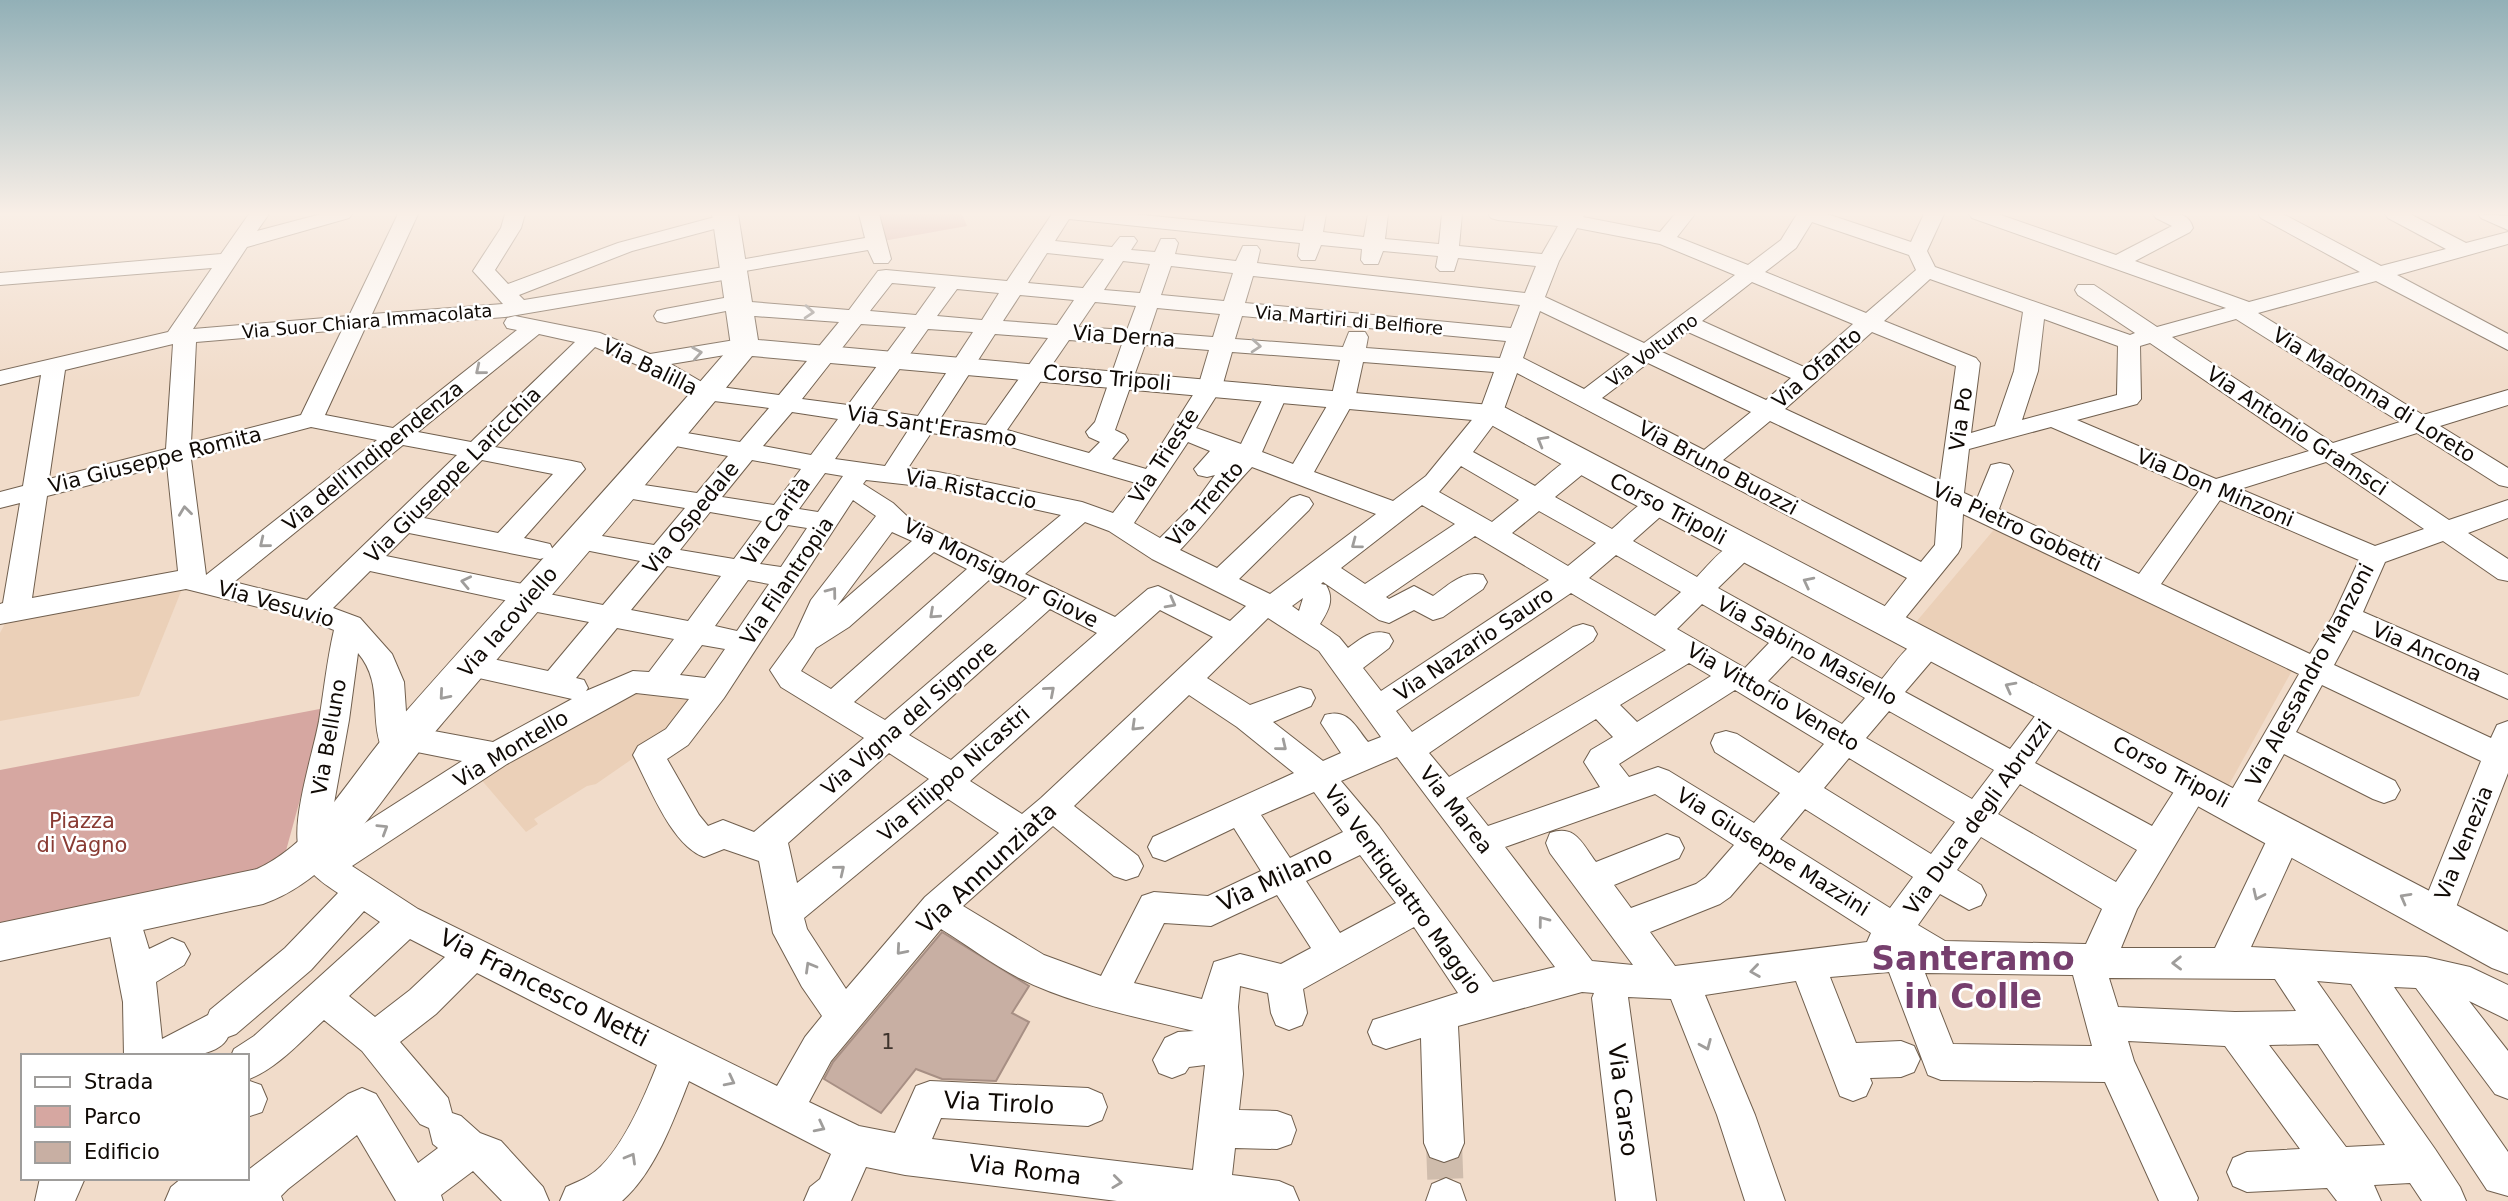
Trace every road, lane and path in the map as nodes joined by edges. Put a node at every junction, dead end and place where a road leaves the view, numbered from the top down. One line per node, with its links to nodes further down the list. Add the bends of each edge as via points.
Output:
1 (78, 270): 29 (street)
2 (223, 270): 56 (street)
3 (383, 270): 51 (street)
4 (486, 270): 42 (street)
5 (586, 270): 42 (street)
6 (730, 270): 32 (street, Via Suor Chiara Immacolata)
7 (735, 270): 39 (main road)
8 (884, 270): 28 (street)
9 (1026, 270): 33 (street)
10 (1106, 270): 36 (street)
11 (1159, 270): 37 (street)
12 (1243, 270): 40 (street, Via Trieste)
13 (1262, 270): 27 (street, Via Pietro Gobetti)
14 (1306, 270): 27 (street, Via Trento)
15 (1370, 270): 31 (street)
16 (1447, 270): 34 (street)
17 (1545, 270): 38 (street, Via Annunziata)
18 (1741, 270): 26 (street)
19 (1756, 270): 26 (street, Via Volturno)
20 (1914, 270): 50 (street, Via Ofanto)
21 (1943, 270): 41 (street)
22 (2141, 270): 43 (street, Via Madonna di Loreto, via 2224,299)
23 (2372, 270): 25 (street)
24 (2389, 270): 25 (street)
25 (2378, 273): 43 (street); 62 (street)
26 (1751, 274): 50 (street); 52 (street, Via Volturno)
27 (1305, 275): 31 (street, Via Pietro Gobetti); 46 (street, Via Trento)
28 (886, 276): 30 (street, Via Martiri di Belfiore); 45 (street, Via Ospedale)
29 (0, 279)
30 (951, 282): 33 (street, Via Martiri di Belfiore); 48 (street, Via Carità)
31 (1368, 282): 34 (street, Via Pietro Gobetti); 49 (street)
32 (665, 285): 42 (street, Via Suor Chiara Immacolata); 47 (street)
33 (1014, 288): 36 (street, Via Martiri di Belfiore); 53 (street)
34 (1445, 290): 38 (street, Via Pietro Gobetti)
35 (2086, 290): 55 (street, Via Antonio Gramsci)
36 (1090, 295): 37 (street, Via Martiri di Belfiore); 54 (street)
37 (1148, 300): 40 (street, Via Martiri di Belfiore); 58 (street)
38 (1534, 300): 57 (street, Via Annunziata); 66 (street, Via Pietro Gobetti)
39 (741, 305): 45 (street, Via Derna, one-way to 45); 47 (street, Via Derna); 64 (main road)
40 (1232, 308): 46 (street, Via Martiri di Belfiore); 63 (street, Via Trieste)
41 (2034, 309): 61 (street); 93 (street, via 2026,371)
42 (519, 310): 44 (street, Via Balilla); 59 (street, Via Balilla); 95 (street, Via dell'Indipendenza, one-way to 95)
43 (2243, 311): 55 (street); 91 (street, Via Madonna di Loreto)
44 (471, 313): 51 (street, Via Suor Chiara Immacolata)
45 (856, 315): 48 (street, Via Derna); 67 (street, Via Ospedale)
46 (1296, 315): 49 (street, Via Martiri di Belfiore); 65 (street, Via Trento)
47 (665, 316): 60 (street)
48 (922, 321): 53 (street, Via Derna); 69 (street, Via Carità)
49 (1360, 321): 57 (street, Via Martiri di Belfiore); 68 (street)
50 (1870, 322): 76 (street, Via Ofanto); 97 (street, Via Po, via 1968,363)
51 (359, 323): 56 (street, Via Suor Chiara Immacolata); 88 (street)
52 (1688, 323): 66 (street, Via Volturno); 76 (street)
53 (989, 326): 54 (street, Via Derna); 73 (street)
54 (1066, 332): 58 (street, Via Derna); 74 (street)
55 (2154, 335): 61 (street); 102 (street, Via Antonio Gramsci)
56 (181, 336): 72 (street, Via Suor Chiara Immacolata); 100 (street)
57 (1520, 336): 71 (street, Via Annunziata)
58 (1135, 337): 63 (street, Via Derna); 77 (street)
59 (592, 338): 70 (street, Via Balilla); 98 (street, Via Giuseppe Laricchia)
60 (666, 339)
61 (2129, 342): 89 (street, via 2129,399)
62 (2508, 343)
63 (1222, 344): 65 (street, Via Derna, one-way to 65); 78 (street, Via Trieste)
64 (746, 346): 67 (main road, Corso Tripoli); 70 (street, one-way to 64); 79 (main road, Via Iacoviello)
65 (1289, 349): 68 (street, Via Derna); 80 (street, Via Trento)
66 (1649, 353): 83 (street, Via Volturno); 85 (street, Via Pietro Gobetti)
67 (827, 354): 69 (main road, Corso Tripoli); 84 (street, Via Ospedale)
68 (1354, 354): 71 (street, Via Derna); 82 (street)
69 (894, 359): 73 (main road, Corso Tripoli); 87 (street, Via Carità)
70 (648, 361): 79 (street, Via Balilla)
71 (1509, 363): 83 (street, Via Bruno Buozzi); 86 (street, Via Annunziata)
72 (54, 365): 75 (street, Via Suor Chiara Immacolata); 116 (street)
73 (964, 365): 74 (main road, Corso Tripoli); 90 (street)
74 (1037, 372): 77 (main road, Corso Tripoli); 94 (street)
75 (0, 377)
76 (1807, 377): 85 (street, Via Ofanto)
77 (1120, 379): 78 (main road, Corso Tripoli); 105 (street, via 1106,425 1098,432 1116,440)
78 (1210, 387): 80 (main road, Corso Tripoli); 92 (street, Via Trieste)
79 (707, 393): 84 (street, Via Sant'Erasmo); 96 (main road, Via Iacoviello)
80 (1278, 393): 82 (main road, Corso Tripoli); 99 (street, Via Trento)
81 (2508, 397): 91 (street)
82 (1343, 398): 86 (main road, Corso Tripoli); 110 (street)
83 (1586, 399): 104 (street, Via Bruno Buozzi)
84 (786, 403): 87 (street, Via Sant'Erasmo); 101 (street, Via Ospedale)
85 (1769, 410): 104 (street, Via Ofanto); 118 (street, Via Pietro Gobetti)
86 (1492, 412): 103 (street, Via Annunziata); 106 (main road, Corso Tripoli, one-way to 86)
87 (855, 413): 90 (street, Via Sant'Erasmo); 107 (street, Via Carità)
88 (311, 420): 95 (street); 100 (street, Via Giuseppe Romita)
89 (2055, 420): 93 (street); 114 (street, Via Don Minzoni)
90 (926, 424): 94 (street, Via Sant'Erasmo); 109 (street)
91 (2421, 424): 102 (street); 113 (street, Via Madonna di Loreto)
92 (1182, 431): 99 (street); 112 (street, Via Trieste)
93 (2004, 433): 97 (street)
94 (992, 434): 105 (street, Via Sant'Erasmo)
95 (397, 437): 98 (street); 153 (street, Via dell'Indipendenza, one-way to 153)
96 (669, 438): 101 (street, Via Ristaccio); 115 (main road, Via Iacoviello)
97 (1957, 444): 118 (street, Via Po)
98 (477, 452): 131 (street, Via Giuseppe Laricchia); 138 (street, via 576,474)
99 (1237, 452): 110 (street); 141 (street, Via Trento, via 1217,498)
100 (178, 453): 116 (street, Via Giuseppe Romita); 153 (street, one-way to 100)
101 (743, 453): 107 (street, Via Ristaccio); 121 (street, Via Ospedale)
102 (2329, 453): 114 (street); 134 (street, Via Antonio Gramsci)
103 (1458, 454): 117 (street, Via Annunziata); 119 (street, Via Sabino Masiello)
104 (1705, 462): 148 (street, Via Bruno Buozzi)
105 (1094, 463): 112 (street, Via Sant'Erasmo)
106 (1580, 463): 119 (street); 122 (main road, Corso Tripoli)
107 (816, 464): 111 (street, Via Ristaccio); 128 (street, Via Carità)
108 (2000, 471): 126 (street)
109 (892, 474): 111 (street, Via Ristaccio); 125 (street, Via Ristaccio)
110 (1299, 475): 127 (street)
111 (854, 479): 129 (street); 130 (street, Via Filantropia)
112 (1152, 479): 132 (street, Via Trieste)
113 (2508, 479)
114 (2215, 488): 143 (street, Via Don Minzoni); 155 (street)
115 (624, 490): 121 (street); 136 (main road, Via Iacoviello)
116 (35, 491): 120 (street, Via Giuseppe Romita); 162 (street)
117 (1422, 493): 127 (street, Via Annunziata); 133 (street, Via Vittorio Veneto)
118 (1951, 495): 126 (street, Via Pietro Gobetti); 148 (street, Via Po, via 1948,547)
119 (1537, 498): 133 (street); 137 (street, Via Sabino Masiello)
120 (0, 500)
121 (705, 501): 128 (street); 142 (street, Via Ospedale)
122 (1660, 503): 137 (street, Via Nazario Sauro); 139 (main road, Corso Tripoli)
123 (1300, 504): 151 (street)
124 (2508, 509): 134 (street, Via Alessandro Manzoni)
125 (1082, 511): 132 (street, Via Ristaccio); 146 (street)
126 (1985, 512): 155 (street, Via Pietro Gobetti)
127 (1398, 513): 152 (street, Via Annunziata, one-way to 152)
128 (782, 514): 130 (street); 145 (street, Via Carità)
129 (891, 516): 135 (street, Via Monsignor Giove); 172 (street, Via Monsignor Giove, one-way to 129, via 821,607)
130 (826, 522): 149 (street, Via Filantropia)
131 (404, 523): 138 (street); 144 (street, Via Giuseppe Laricchia)
132 (1118, 526): 141 (street, Via Ristaccio)
133 (1484, 528): 150 (street, Via Vittorio Veneto); 158 (street)
134 (2447, 532): 143 (street, Via Alessandro Manzoni); 147 (street, Via Antonio Gramsci)
135 (931, 540): 146 (street, Via Monsignor Giove); 172 (street, via 839,620)
136 (579, 541): 142 (street); 159 (main road, Via Iacoviello)
137 (1614, 542): 150 (street, Via Nazario Sauro); 156 (street, Via Sabino Masiello)
138 (504, 543): 140 (street)
139 (1742, 548): 156 (street); 165 (main road, Corso Tripoli, one-way to 139)
140 (540, 550)
141 (1162, 552): 151 (street, Via Ristaccio)
142 (661, 555): 145 (street); 163 (street, Via Ospedale)
143 (2375, 556): 164 (street, Via Alessandro Manzoni)
144 (366, 561): 159 (street, one-way to 144); 161 (street, Via Giuseppe Laricchia)
145 (741, 570): 149 (street); 169 (street, Via Carità)
146 (995, 572): 157 (street, Via Monsignor Giove); 191 (street, one-way to 191)
147 (2508, 572)
148 (1925, 576): 165 (street, Via Po)
149 (788, 578): 175 (street, Via Filantropia)
150 (1571, 579): 168 (street, Via Vittorio Veneto); 192 (street, Via Nazario Sauro)
151 (1221, 580): 160 (street, Via Ristaccio)
152 (1320, 580): 158 (street); 160 (street, Via Annunziata); 177 (street, via 1316,609)
153 (203, 582): 161 (street, Via Vesuvio); 162 (street)
154 (1473, 582): 158 (street, via 1433,610 1414,596 1389,613)
155 (2144, 587): 180 (street, Via Pietro Gobetti)
156 (1699, 591): 168 (street); 174 (street, Via Sabino Masiello)
157 (1046, 597): 167 (street, Via Monsignor Giove); 197 (street, Via Vigna del Signore)
158 (1366, 597)
159 (530, 598): 163 (street); 179 (main road, Via Iacoviello)
160 (1265, 603): 171 (street, Via Annunziata); 177 (street, Via Ristaccio)
161 (313, 611): 166 (street, Via Vesuvio)
162 (8, 612)
163 (610, 616): 169 (street); 183 (street, Via Ospedale)
164 (2347, 616): 180 (street, Via Alessandro Manzoni); 185 (street, Via Ancona)
165 (1886, 621): 176 (main road, Corso Tripoli)
166 (350, 625): 200 (street, Via Vesuvio, via 382,662 390,719); 228 (street, Via Belluno, via 313,831)
167 (1118, 631): 171 (street, Via Monsignor Giove, one-way to 171, via 1158,596); 208 (street, Via Filippo Nicastri, one-way to 167)
168 (1658, 631): 178 (street, Via Vittorio Veneto)
169 (695, 633): 175 (street); 184 (street, Via Carità)
170 (1583, 634): 202 (street)
171 (1232, 635): 181 (street, Via Annunziata)
172 (806, 641): 191 (street, Via Monsignor Giove, via 785,670 791,679)
173 (1379, 641): 177 (street)
174 (1789, 641): 182 (street); 187 (street, Via Sabino Masiello)
175 (746, 643): 186 (street, Via Filantropia)
176 (1930, 644): 187 (street); 193 (main road, Corso Tripoli, one-way to 176)
177 (1326, 645): 192 (street, Via Marea)
178 (1690, 649): 182 (street, Via Vittorio Veneto); 190 (street)
179 (470, 665): 183 (street); 200 (main road, Via Iacoviello, one-way to 200)
180 (2317, 669): 196 (street, Via Alessandro Manzoni); 205 (street, Via Pietro Gobetti)
181 (1186, 679): 194 (street, Via Ventiquattro Maggio); 214 (street, Via Annunziata, one-way to 214)
182 (1742, 679): 198 (street); 199 (street, Via Vittorio Veneto)
183 (555, 683): 188 (street)
184 (658, 683): 186 (street, Via Montello); 188 (street, Via Montello, via 633,682)
185 (2508, 688)
186 (713, 690): 223 (street, Via Filantropia, via 677,737 649,755 687,825 704,843 723,834)
187 (1885, 695): 199 (street); 206 (street, Via Sabino Masiello)
188 (602, 696): 203 (street, Via Montello)
189 (1300, 698): 194 (street)
190 (1598, 702): 198 (street); 213 (street)
191 (833, 704): 197 (street, Via Monsignor Giove)
192 (1377, 709): 202 (street, Via Marea)
193 (2056, 711): 206 (street, Via Duca degli Abruzzi); 209 (main road, Corso Tripoli)
194 (1248, 719): 207 (street, Via Ventiquattro Maggio, one-way to 207)
195 (1336, 723): 204 (street)
196 (2278, 737): 211 (street); 215 (street, Via Alessandro Manzoni)
197 (887, 738): 208 (street, Via Monsignor Giove, via 939,768); 223 (street, Via Vigna del Signore)
198 (1633, 739): 212 (street, via 1600,762)
199 (1846, 740): 210 (street); 217 (street, Via Vittorio Veneto)
200 (402, 743): 203 (street); 228 (main road, Via Iacoviello)
201 (1726, 743): 210 (street)
202 (1406, 746): 204 (street); 213 (street, Via Marea)
203 (496, 755): 228 (street, Via Montello, one-way to 203)
204 (1362, 758): 207 (street)
205 (2502, 760): 240 (street, Via Venezia)
206 (2014, 767): 217 (street, Via Duca degli Abruzzi); 225 (street, Via Sabino Masiello)
207 (1320, 777): 216 (street); 220 (street, Via Ventiquattro Maggio)
208 (947, 782): 218 (street, Via Monsignor Giove); 238 (street, Via Filippo Nicastri, one-way to 208)
209 (2195, 785): 215 (main road, Corso Tripoli); 225 (street)
210 (1802, 790): 222 (street); 230 (street)
211 (2384, 790)
212 (1621, 791): 221 (street, Via Giuseppe Mazzini); 222 (street, Via Giuseppe Mazzini, via 1658,780)
213 (1445, 795): 221 (street, Via Marea)
214 (1052, 807): 218 (street, Via Annunziata); 229 (street)
215 (2238, 807): 219 (main road, Corso Tripoli)
216 (1240, 810): 226 (street); 231 (street)
217 (1978, 818): 230 (street, Via Duca degli Abruzzi); 235 (street, Via Vittorio Veneto)
218 (1023, 832): 237 (street, Via Annunziata)
219 (2287, 833): 240 (main road, Corso Tripoli, one-way to 219); 251 (street, one-way to 251)
220 (1367, 836): 231 (street, Via Milano); 236 (street, Via Ventiquattro Maggio)
221 (1481, 842): 257 (street, Via Marea, one-way to 221)
222 (1757, 842): 242 (street, via 1708,894); 244 (street, Via Giuseppe Mazzini)
223 (764, 843): 238 (street)
224 (1562, 843): 232 (street)
225 (2158, 845): 235 (street)
226 (1165, 847)
227 (1667, 848): 232 (street)
228 (321, 858): 233 (street, Via Francesco Netti); 239 (main road, Via Iacoviello, via 263,887)
229 (1126, 866)
230 (1936, 873): 234 (street); 244 (street, Via Duca degli Abruzzi)
231 (1282, 877): 245 (street); 258 (street, Via Milano, via 1211,911 1154,908)
232 (1590, 880): 242 (street)
233 (361, 891): 241 (street, Via Francesco Netti); 271 (street, via 298,959 218,1026)
234 (1969, 895)
235 (2122, 903): 249 (street, via 2105,945)
236 (1419, 907): 245 (street); 260 (street, Via Ventiquattro Maggio)
237 (937, 908): 258 (street, via 1031,966); 263 (street, Via Annunziata, one-way to 263)
238 (786, 912): 263 (street, one-way to 238, via 790,933)
239 (123, 914): 243 (main road, Via Iacoviello); 255 (street)
240 (2436, 915): 248 (main road, Corso Tripoli)
241 (406, 920): 246 (street, Via Francesco Netti); 259 (street)
242 (1626, 926): 256 (street)
243 (1, 945)
244 (1890, 948): 249 (street, via 1940,958); 250 (street); 276 (street, via 1941,1062)
245 (1333, 952): 268 (street, via 1286,997 1240,970 1227,973 1221,984)
246 (474, 953): 269 (street, via 423,1002); 272 (street, Via Francesco Netti)
247 (172, 954): 255 (street)
248 (2508, 954)
249 (2093, 960): 251 (street, one-way to 249); 264 (street, via 2089,977)
250 (1807, 963): 256 (street, one-way to 256); 273 (street, via 1849,1072)
251 (2226, 963): 252 (street)
252 (2284, 963): 253 (street); 265 (street)
253 (2361, 968): 254 (street); 289 (street, via 2501,1176)
254 (2426, 973): 261 (street, via 2470,983); 277 (street)
255 (138, 974): 270 (street, via 145,1022)
256 (1674, 982): 257 (street); 304 (street, one-way to 304, via 1736,1115)
257 (1596, 987): 260 (street); 303 (street, Via Carso)
258 (1109, 996): 268 (street)
259 (323, 998): 269 (street); 275 (street)
260 (1485, 1001): 262 (street)
261 (2508, 1003)
262 (1439, 1016): 267 (street); 283 (street)
263 (844, 1017): 279 (street, Via Annunziata, via 818,1049)
264 (2105, 1023): 266 (street); 276 (street)
265 (2328, 1027): 266 (street); 286 (street)
266 (2235, 1029): 287 (street)
267 (1387, 1032)
268 (1221, 1033): 274 (street, via 1178,1050); 280 (street, via 1225,1069)
269 (375, 1039): 281 (street)
270 (143, 1054)
271 (169, 1054)
272 (680, 1056): 279 (street, Via Francesco Netti, one-way to 279); 301 (street, one-way to 272, via 620,1176 655,1117)
273 (1901, 1059)
274 (1172, 1060)
275 (248, 1061)
276 (2116, 1065): 297 (street)
277 (2508, 1081)
278 (1088, 1107): 285 (street, Via Tirolo, via 930,1099)
279 (785, 1108): 284 (street, Via Francesco Netti, one-way to 284)
280 (1217, 1128): 282 (street); 293 (street)
281 (450, 1130): 295 (street); 300 (street, via 487,1155)
282 (1277, 1130)
283 (1444, 1143)
284 (855, 1145): 285 (street, Via Roma); 296 (street)
285 (905, 1155): 293 (street, Via Roma, one-way to 293)
286 (2421, 1163): 287 (street); 306 (street)
287 (2336, 1169): 288 (street); 305 (street)
288 (2247, 1172)
289 (2508, 1175)
290 (63, 1180): 298 (street, via 57,1185)
291 (212, 1180): 299 (street)
292 (215, 1180): 294 (street, via 237,1192)
293 (1201, 1195): 302 (street, Via Roma)
294 (260, 1196): 295 (street, via 274,1175 362,1107)
295 (418, 1196)
296 (832, 1198)
297 (2178, 1198)
298 (55, 1201)
299 (185, 1201)
300 (528, 1201)
301 (580, 1201)
302 (1279, 1201)
303 (1636, 1201)
304 (1765, 1201)
305 (2361, 1201)
306 (2446, 1201)

